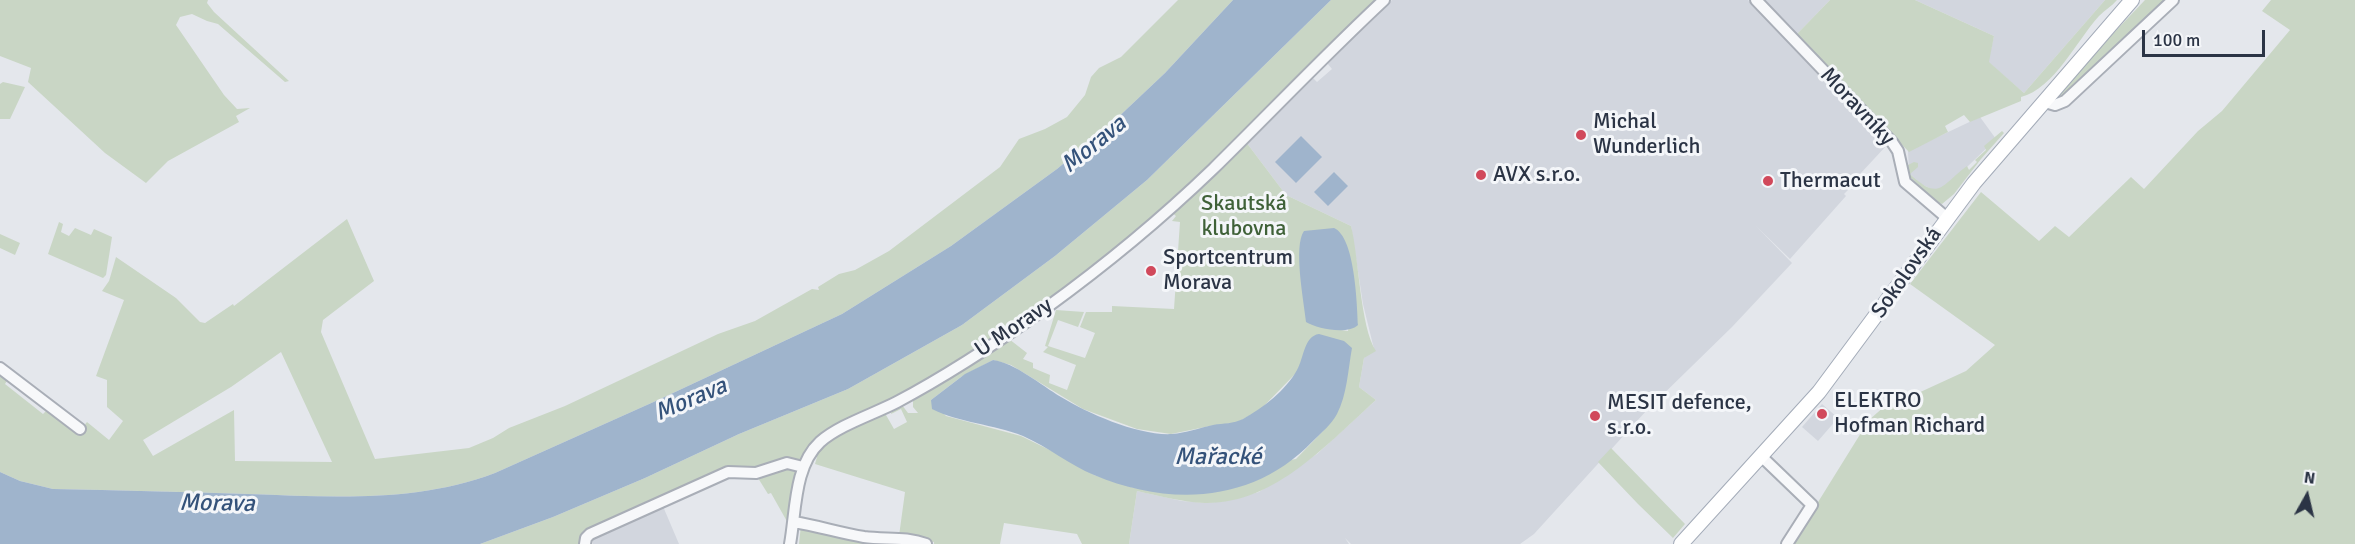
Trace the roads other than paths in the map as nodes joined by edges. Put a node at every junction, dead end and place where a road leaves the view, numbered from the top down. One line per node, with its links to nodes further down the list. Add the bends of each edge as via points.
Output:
1 (1384, 0): 10 (street, U Moravy, via 1212,170 1102,265 973,357 826,438)
2 (1756, 0): 6 (street, Moravníky, via 1892,142 1905,182)
3 (2132, 0): 5 (main road, Sokolovská)
4 (2174, 0): 5 (street, via 2065,101 2055,105)
5 (2045, 102): 6 (main road, Sokolovská)
6 (1947, 218): 9 (main road, Sokolovská, via 1835,372)
7 (0, 368): 8 (street)
8 (80, 429)
9 (1761, 456): 15 (main road, Sokolovská); 16 (street, via 1812,505)
10 (803, 466): 11 (street); 12 (street, via 787,463 756,473 728,472 590,534)
11 (794, 522): 13 (street); 14 (street, via 851,535)
12 (586, 542)
13 (790, 544)
14 (926, 544)
15 (1681, 544)
16 (1787, 544)

